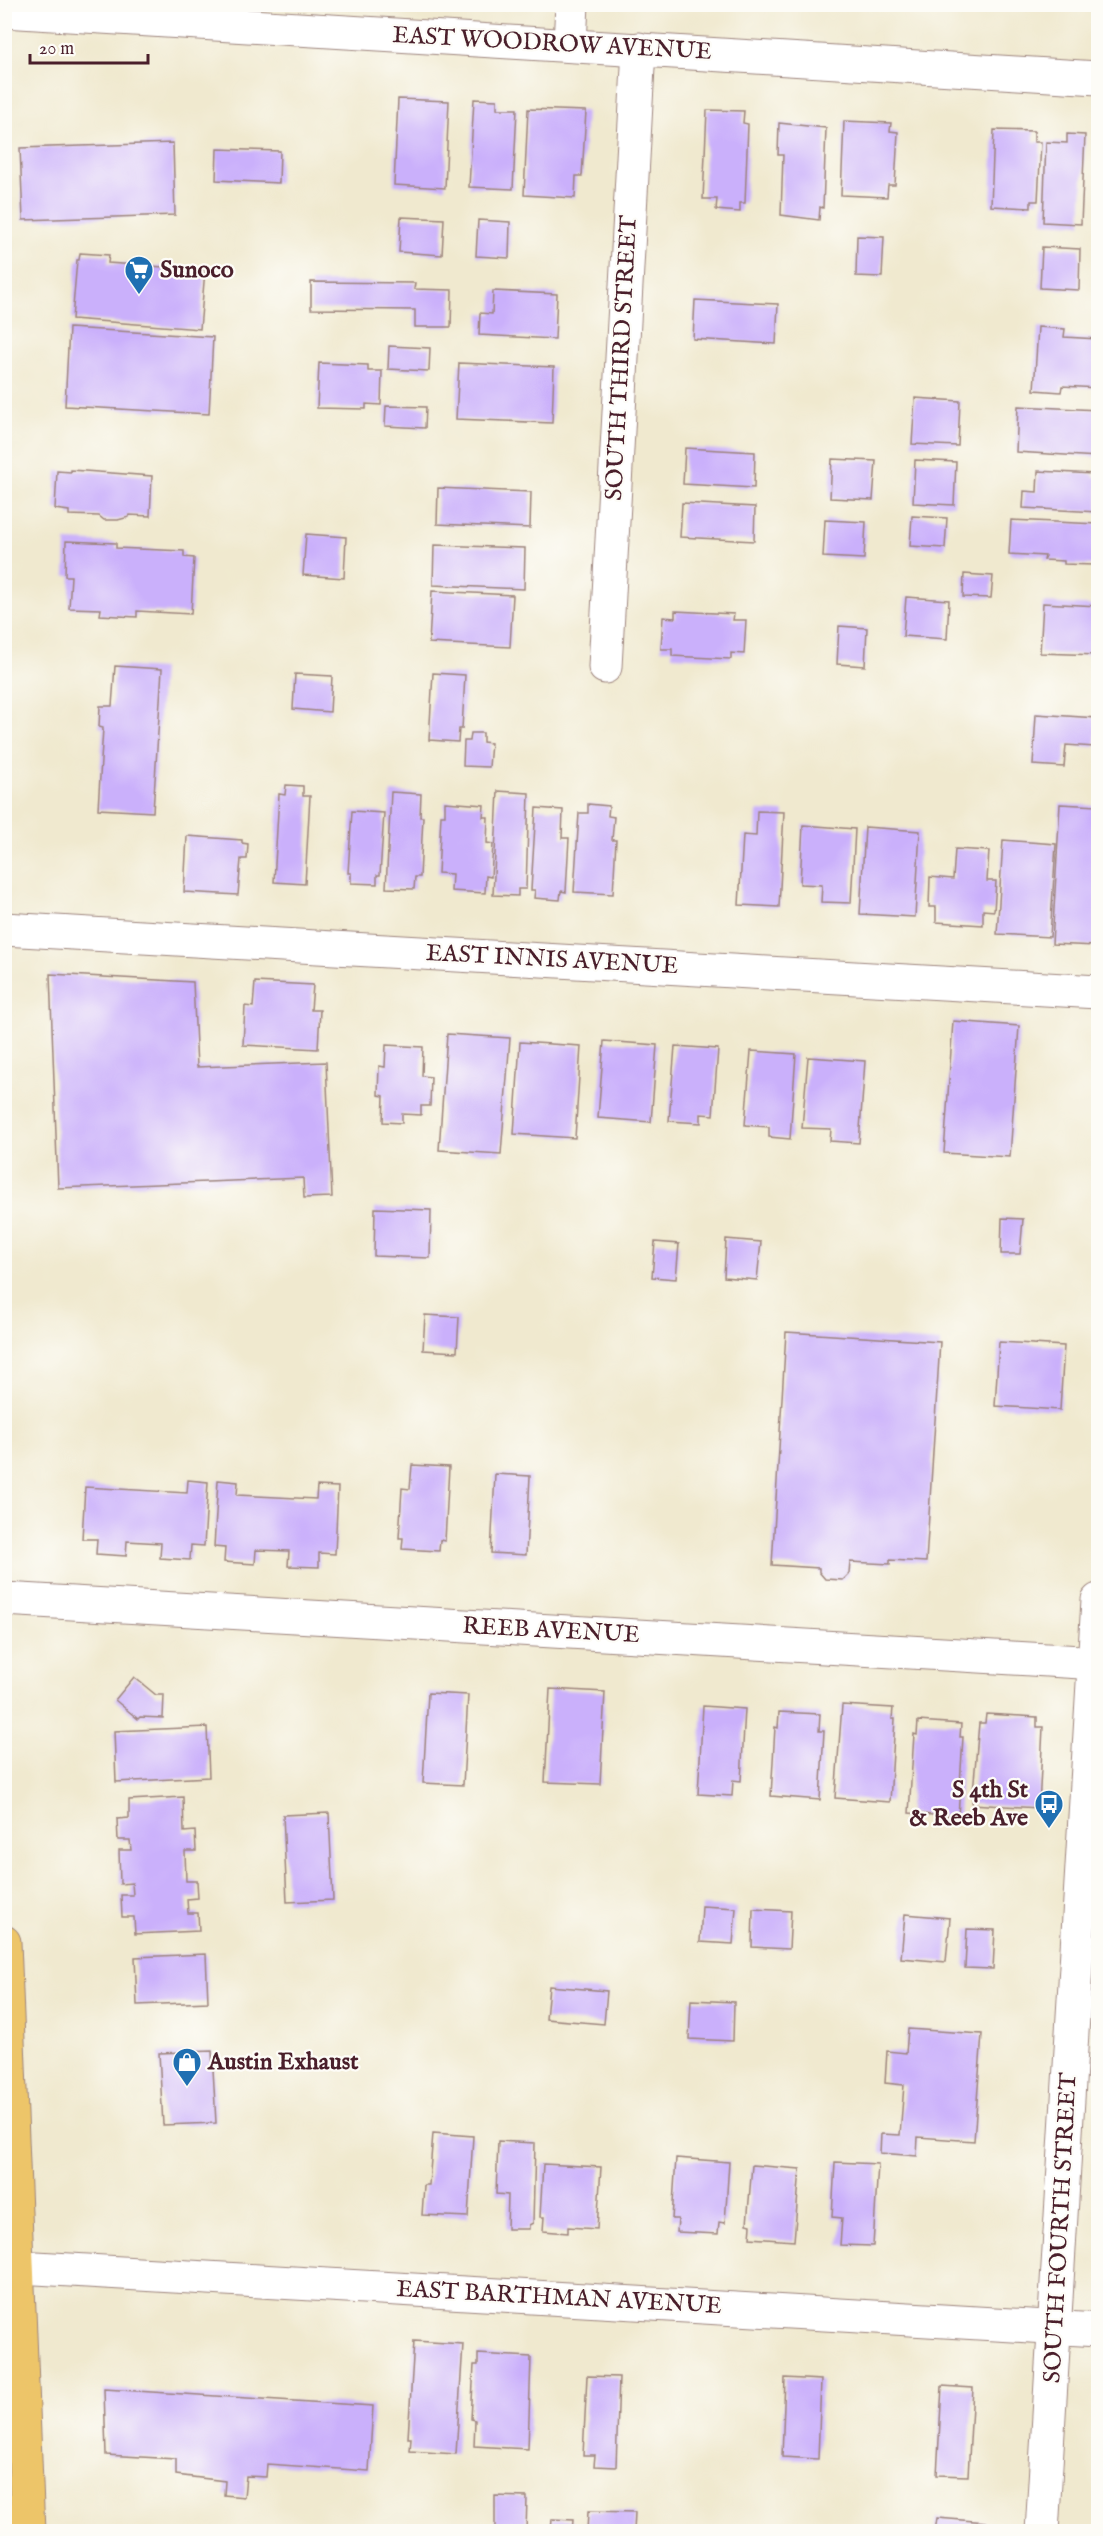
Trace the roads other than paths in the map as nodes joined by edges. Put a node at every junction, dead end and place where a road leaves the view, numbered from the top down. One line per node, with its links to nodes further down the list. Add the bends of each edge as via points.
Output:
1 (572, 4): 3 (street)
2 (4, 11): 3 (street, EAST WOODROW AVENUE)
3 (570, 44): 4 (street, EAST WOODROW AVENUE)
4 (639, 49): 5 (street, EAST WOODROW AVENUE); 6 (street, SOUTH THIRD STREET)
5 (1098, 78)
6 (605, 667)
7 (4, 928): 8 (street, EAST INNIS AVENUE)
8 (1098, 992)
9 (4, 1599): 11 (street, REEB AVENUE)
10 (1098, 1600): 11 (street, SOUTH FOURTH STREET)
11 (1097, 1663): 14 (street, SOUTH FOURTH STREET)
12 (4, 1942): 13 (main road)
13 (11, 2269): 14 (street, EAST BARTHMAN AVENUE); 16 (main road)
14 (1054, 2327): 15 (street, EAST BARTHMAN AVENUE); 17 (street, SOUTH FOURTH STREET)
15 (1098, 2330)
16 (28, 2532)
17 (1042, 2532)

